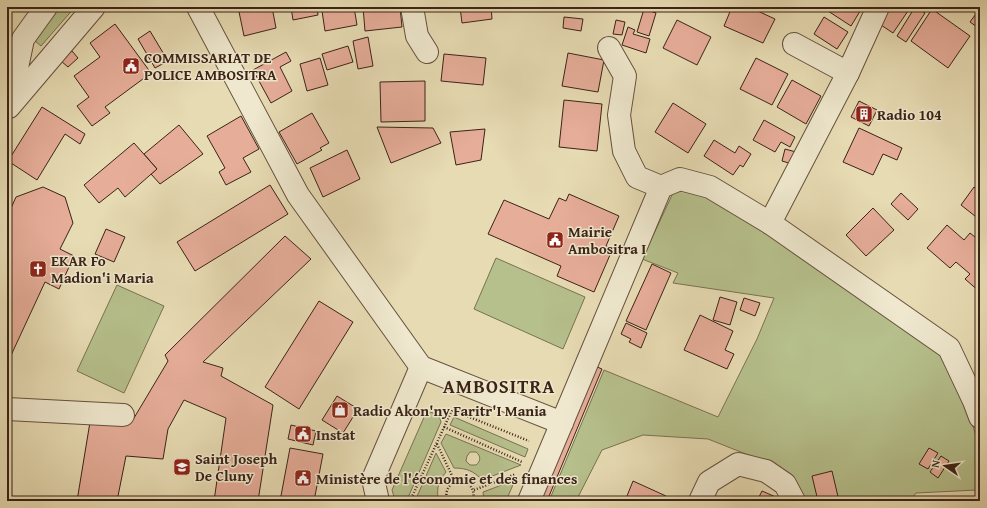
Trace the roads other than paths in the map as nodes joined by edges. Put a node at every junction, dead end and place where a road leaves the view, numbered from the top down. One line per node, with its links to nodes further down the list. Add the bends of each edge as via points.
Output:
1 (46, 7): 10 (street, via 22,39)
2 (94, 7): 10 (street)
3 (198, 7): 13 (street, via 298,195)
4 (412, 7): 8 (street, via 417,36)
5 (878, 7): 9 (street)
6 (794, 44): 9 (street)
7 (609, 48): 11 (street, via 625,76 619,115 624,151 637,177)
8 (427, 52)
9 (848, 73): 12 (street)
10 (8, 109)
11 (661, 187): 12 (street, via 680,179 710,187); 17 (street)
12 (770, 223): 16 (street, via 949,348)
13 (421, 367): 17 (street); 18 (street, via 373,479)
14 (7, 409): 15 (street)
15 (123, 415)
16 (980, 417)
17 (562, 423): 19 (street, via 543,460)
18 (378, 501)
19 (530, 501)
20 (700, 501): 21 (street, via 709,482 738,464 766,471 786,484)
21 (794, 501)

